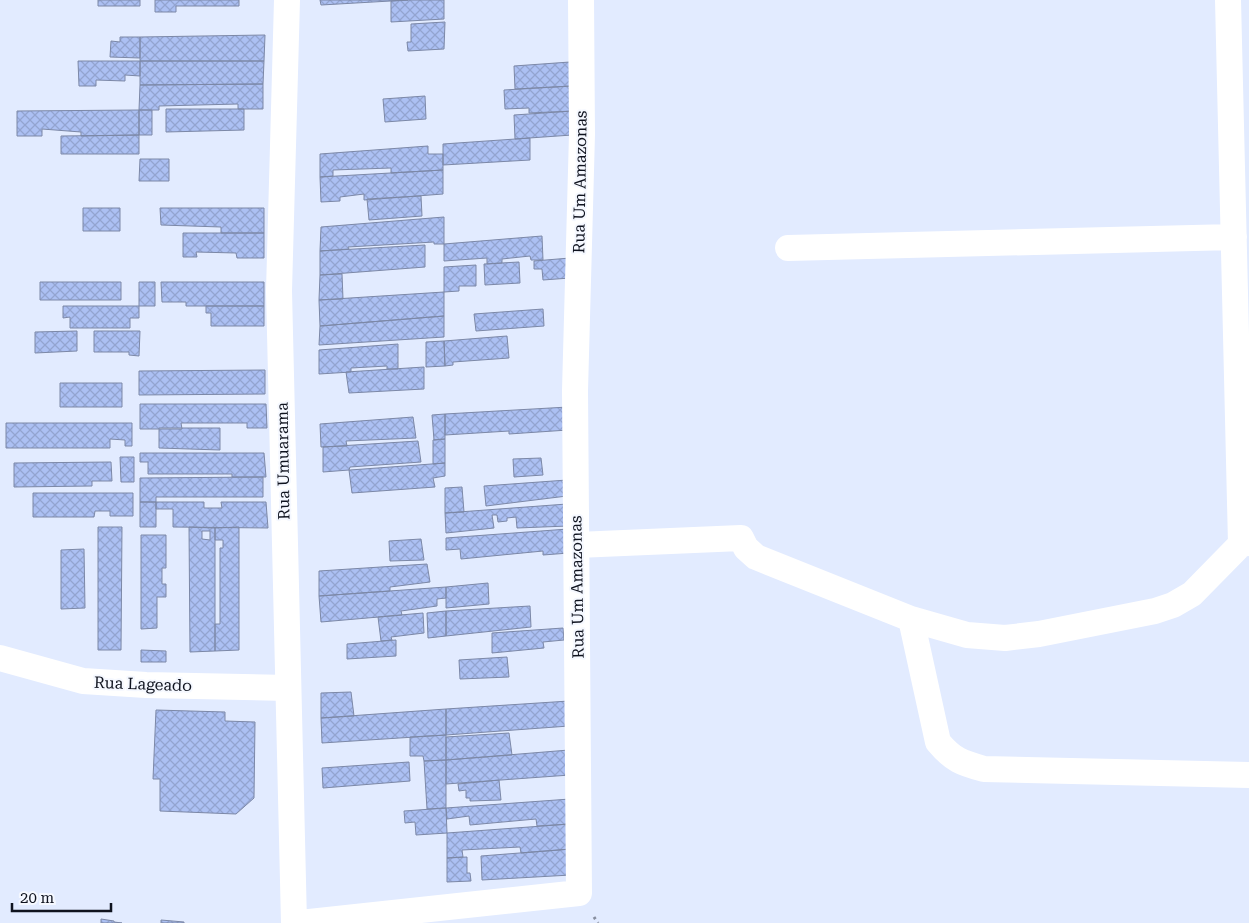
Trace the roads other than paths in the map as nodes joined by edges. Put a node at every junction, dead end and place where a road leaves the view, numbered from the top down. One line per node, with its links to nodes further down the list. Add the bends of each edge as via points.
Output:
1 (287, 0): 10 (street, Rua Umuarama, via 279,291)
2 (582, 0): 7 (street, Rua Um Amazonas, via 575,391)
3 (1228, 0): 4 (street)
4 (1234, 238): 5 (street); 6 (street)
5 (788, 248)
6 (1245, 543): 8 (street, via 1192,594 1155,611 1005,638 967,635)
7 (577, 545): 8 (street, via 741,538 756,557); 13 (street, Rua Um Amazonas, via 579,893)
8 (911, 619): 11 (street, via 938,742 950,756 966,764 984,769)
9 (0, 658): 10 (street, Rua Lageado, via 83,681)
10 (288, 688): 12 (street, Rua Umuarama)
11 (1249, 775)
12 (294, 923)
13 (300, 923)

